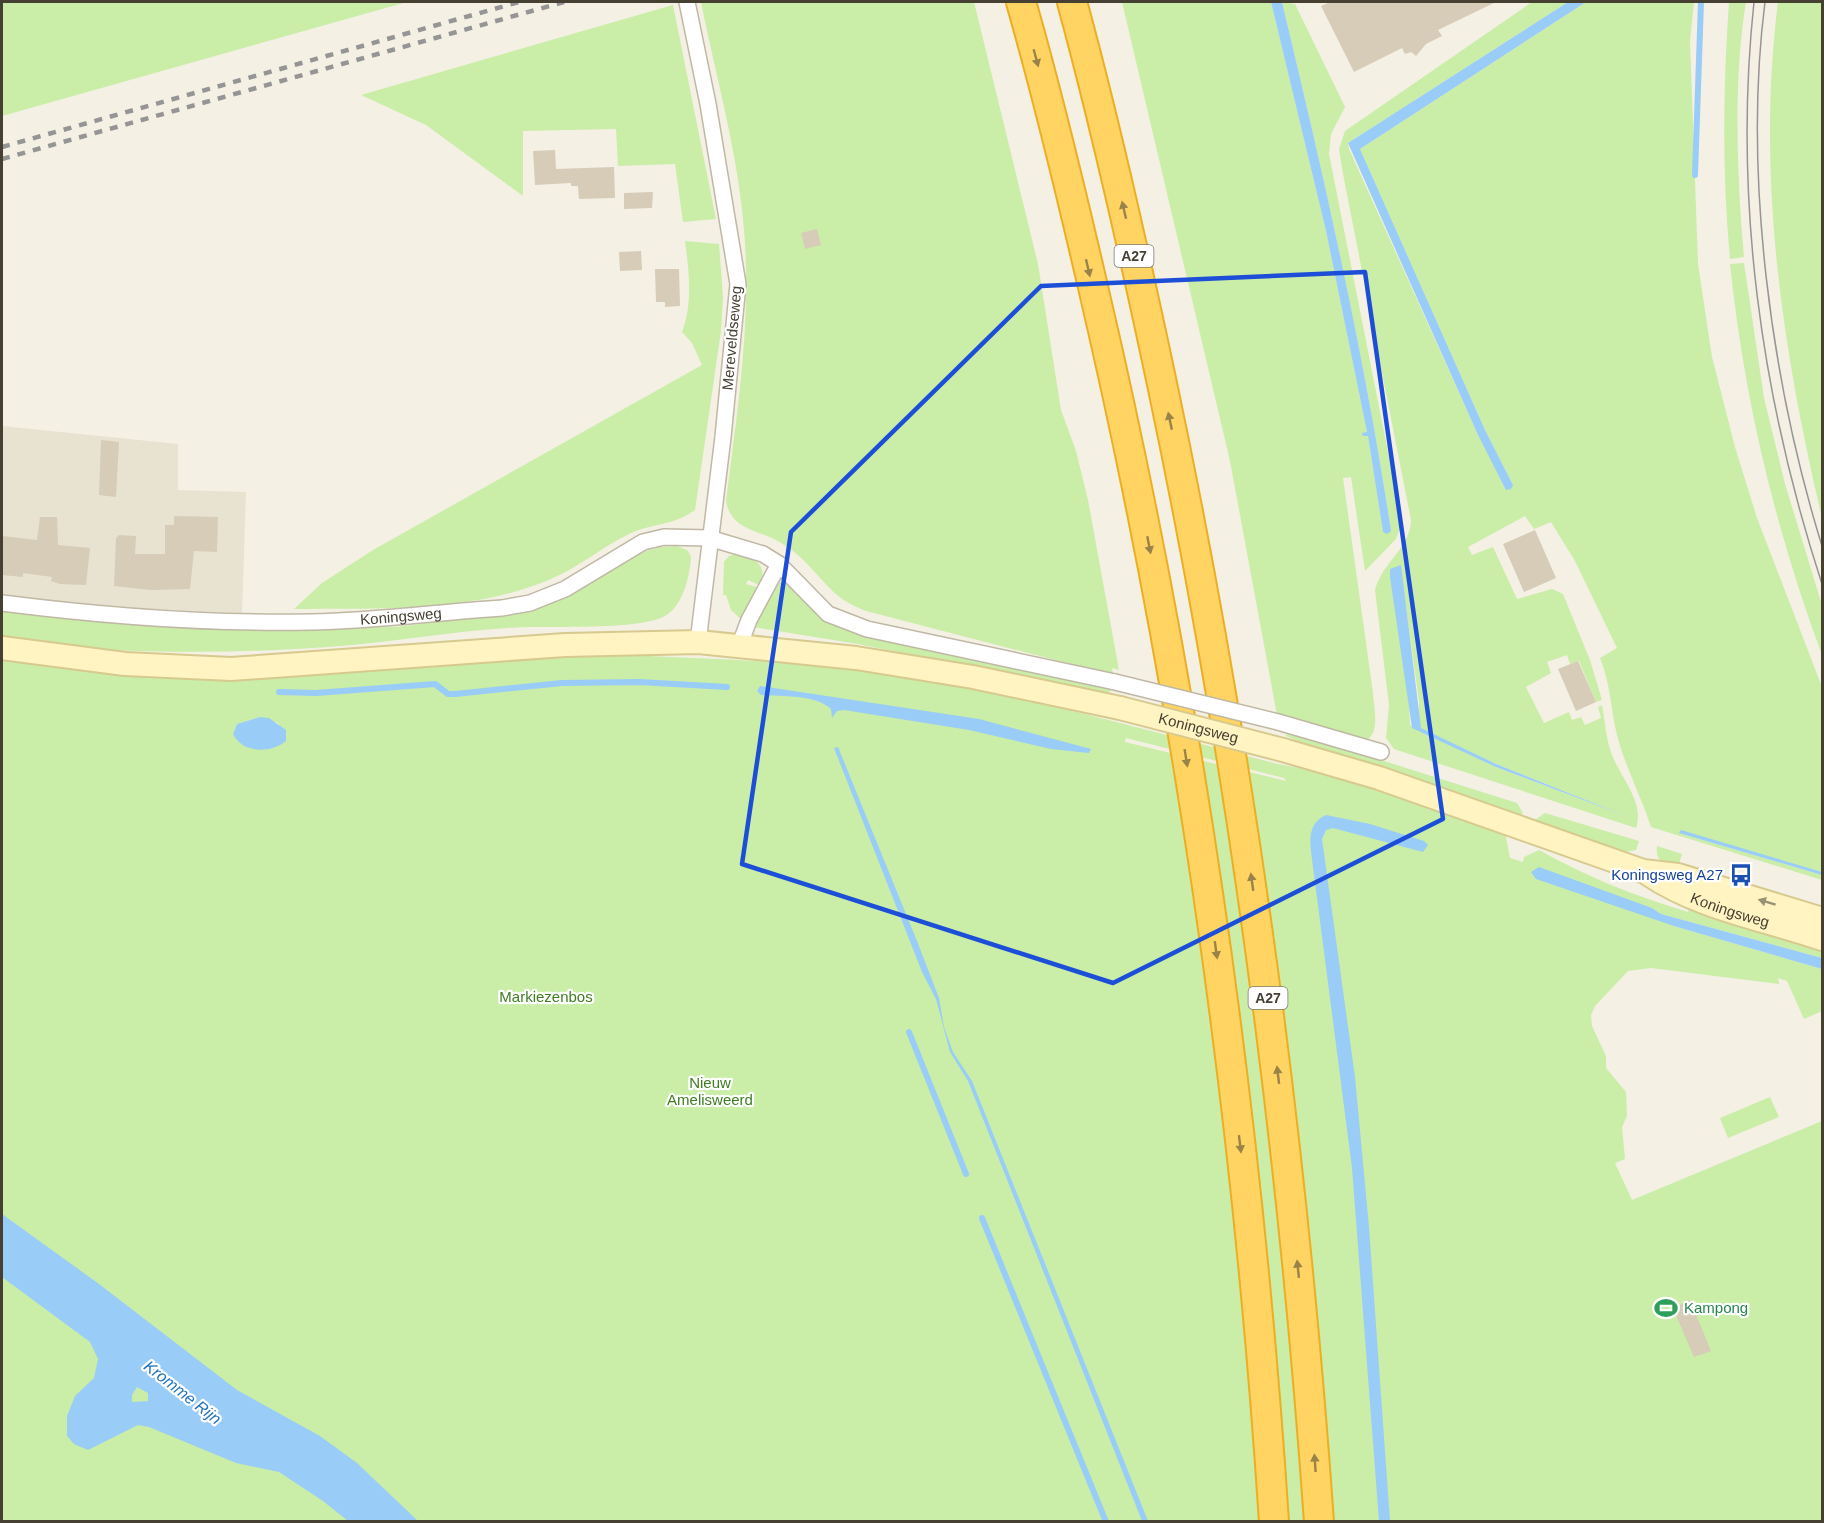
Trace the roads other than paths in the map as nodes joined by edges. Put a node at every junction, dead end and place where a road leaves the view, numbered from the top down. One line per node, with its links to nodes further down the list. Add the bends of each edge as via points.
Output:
1 (687, 2): 4 (street, Mereveldseweg, via 738,284)
2 (1021, 2): 14 (highway, one-way to 14, via 1054,123 1120,404 1188,765 1244,1178)
3 (1072, 2): 15 (highway, A27, one-way to 3, via 1287,1156 1247,843 1180,468 1129,232)
4 (710, 538): 5 (street, Koningsweg, via 763,554); 6 (street, Koningsweg, via 664,537 643,542 565,590 502,608 313,622 230,622 85,613); 7 (street, Mereveldseweg)
5 (779, 564): 8 (street); 10 (street, Koningsweg, bridge, via 828,614 867,629 1115,682)
6 (2, 603)
7 (698, 642): 8 (main road, Koningsweg); 9 (main road, Koningsweg, via 565,645 231,669 125,664)
8 (740, 644): 11 (main road, Koningsweg, bridge, via 961,675 1120,708 1379,778)
9 (2, 648)
10 (1381, 752)
11 (1643, 871): 12 (main road, Koningsweg, one-way to 11, via 1678,875); 13 (main road, Koningsweg, via 1673,890 1708,904)
12 (1822, 919)
13 (1822, 939)
14 (1274, 1521)
15 (1319, 1521)

